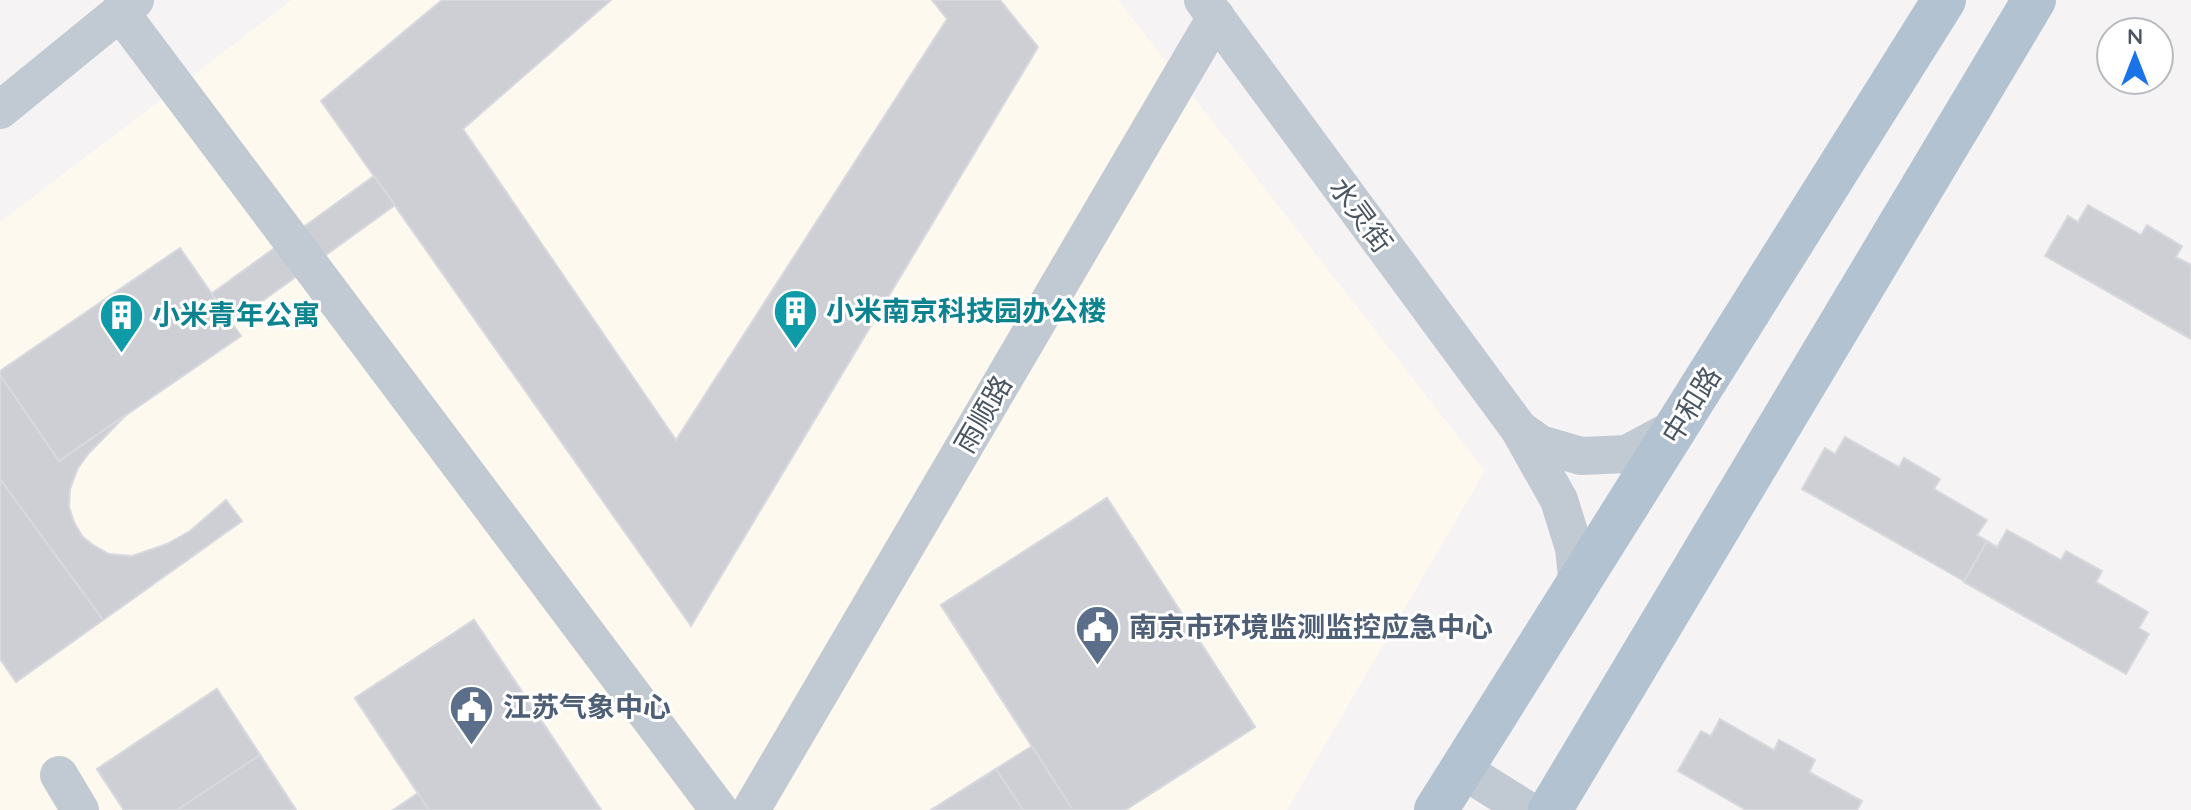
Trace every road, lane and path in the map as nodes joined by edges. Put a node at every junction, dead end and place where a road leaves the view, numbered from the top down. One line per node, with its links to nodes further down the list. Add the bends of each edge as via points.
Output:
1 (1944, 0): 6 (main road, 中和路)
2 (2034, 0): 16 (main road)
3 (127, 6): 5 (street); 12 (street)
4 (1209, 9): 7 (street, 水灵街); 13 (street, 雨顺路)
5 (0, 110)
6 (1677, 427): 7 (street, via 1627,454 1581,456 1540,444); 8 (main road, 中和路)
7 (1519, 429): 8 (street, 水灵街, via 1559,500 1574,548)
8 (1578, 586): 9 (main road, 中和路)
9 (1463, 770): 14 (main road, 中和路); 15 (street)
10 (59, 775): 11 (street)
11 (80, 810)
12 (719, 810)
13 (751, 810)
14 (1436, 810)
15 (1527, 810)
16 (1550, 810)

